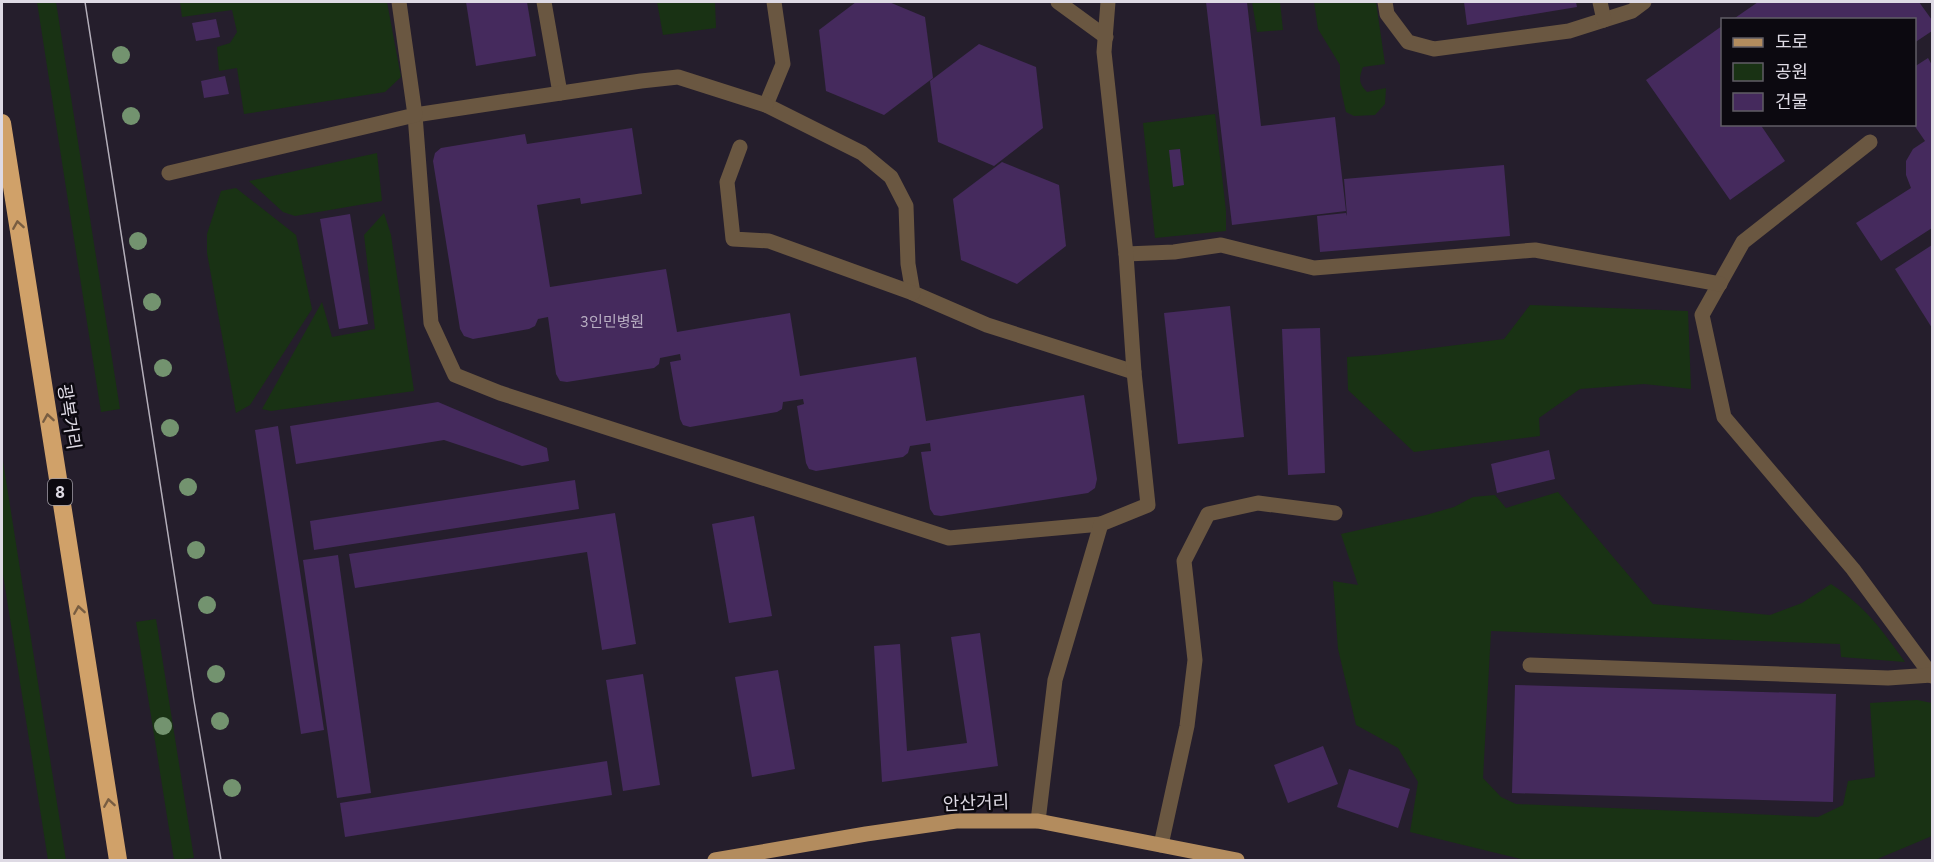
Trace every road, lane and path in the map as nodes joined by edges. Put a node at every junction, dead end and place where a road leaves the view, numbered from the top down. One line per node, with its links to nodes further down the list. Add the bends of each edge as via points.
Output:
1 (399, 2): 13 (street)
2 (544, 2): 11 (street)
3 (774, 2): 12 (street, via 783,64)
4 (1058, 2): 10 (street)
5 (1108, 2): 10 (street)
6 (1385, 2): 9 (street, via 1387,14 1408,42 1434,49 1569,31)
7 (1600, 2): 9 (street)
8 (1644, 2): 9 (street, via 1632,11)
9 (1604, 20)
10 (1106, 37): 18 (street, via 1104,52)
11 (560, 93): 12 (street, via 678,77); 13 (street)
12 (766, 105): 20 (street, via 862,153 891,177 906,206)
13 (415, 115): 17 (street); 23 (street, via 431,323 455,375 949,538)
14 (2, 123): 28 (highway, 광복거리 / 8, one-way to 14)
15 (1870, 142): 19 (street, via 1743,242)
16 (740, 147): 20 (street, via 727,182 733,239 769,241)
17 (169, 173)
18 (1126, 254): 19 (street, via 1221,245 1314,268 1535,250); 21 (street)
19 (1720, 284): 25 (street, via 1702,315 1724,417 1853,569)
20 (913, 294): 21 (street, via 987,325)
21 (1134, 372): 23 (street, via 1148,505)
22 (1335, 513): 27 (street, via 1258,503 1208,514 1198,532 1184,561 1195,660 1187,726)
23 (1101, 524): 26 (street, via 1056,680)
24 (1530, 665): 25 (street, via 1888,678)
25 (1932, 675)
26 (1038, 821): 27 (main road, 안산거리); 29 (main road, 안산거리, via 956,821)
27 (1161, 845): 30 (main road, 안산거리)
28 (118, 861)
29 (715, 861)
30 (1237, 861)

